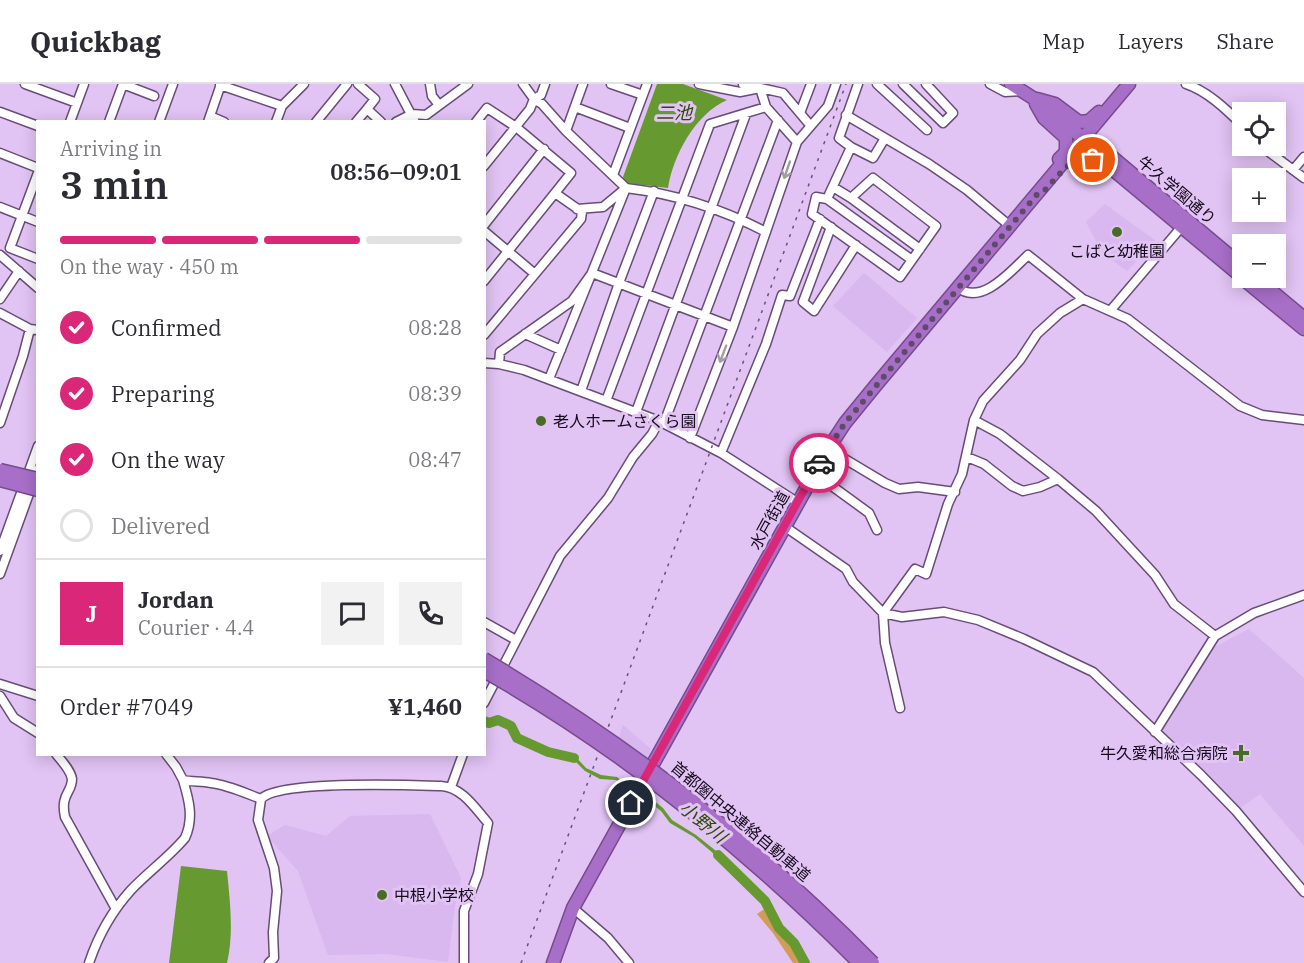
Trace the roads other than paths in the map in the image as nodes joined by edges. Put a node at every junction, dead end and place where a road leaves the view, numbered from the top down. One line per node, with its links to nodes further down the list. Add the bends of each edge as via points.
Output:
1 (26, 84): 35 (street)
2 (84, 84): 35 (street)
3 (123, 84): 33 (street); 49 (street)
4 (173, 84): 50 (street)
5 (220, 84): 37 (street); 47 (street)
6 (304, 84): 37 (street)
7 (347, 84): 52 (street)
8 (358, 84): 40 (street, via 375,99)
9 (395, 84): 46 (street)
10 (430, 84): 36 (street)
11 (468, 84): 36 (street)
12 (524, 84): 34 (street)
13 (545, 84): 34 (street, via 541,95)
14 (583, 84): 38 (street)
15 (611, 84): 32 (street)
16 (647, 84): 32 (street)
17 (699, 84): 28 (street, via 740,92)
18 (746, 84): 28 (street)
19 (811, 84): 42 (street)
20 (836, 84): 58 (street, via 828,106)
21 (858, 84): 44 (street)
22 (877, 84): 61 (street)
23 (903, 84): 24 (street, via 944,123 953,112)
24 (926, 84)
25 (990, 84): 31 (street, via 1005,92)
26 (1011, 84): 31 (highway)
27 (1186, 84): 45 (street, via 1197,87)
28 (760, 88): 29 (street); 39 (street)
29 (779, 88): 42 (street)
30 (1123, 89): 31 (highway, via 1091,119 1079,122 1055,104); 64 (highway, 水戸街道); 78 (highway, via 1116,109 1102,129 1102,140 1128,166)
31 (1025, 91): 64 (highway, 牛久学園通り); 76 (highway, via 1044,118 1066,138 1066,152 1055,164)
32 (643, 95): 60 (street)
33 (154, 96)
34 (534, 99): 59 (street); 62 (street)
35 (77, 104): 48 (street)
36 (439, 105): 46 (street)
37 (282, 106): 51 (street)
38 (575, 107): 60 (street); 62 (street)
39 (766, 107): 43 (street); 56 (street)
40 (367, 109): 53 (street); 54 (street)
41 (0, 112): 57 (street)
42 (800, 113): 58 (street)
43 (746, 114): 84 (street, via 710,124); 88 (street)
44 (846, 115): 63 (street); 66 (street, via 839,138)
45 (1232, 116)
46 (414, 118)
47 (209, 119)
48 (71, 120)
49 (110, 120)
50 (160, 120)
51 (277, 120)
52 (322, 120)
53 (358, 120)
54 (379, 120)
55 (478, 120): 59 (street, via 487,108)
56 (778, 120): 65 (street); 91 (street)
57 (36, 125)
58 (810, 125): 65 (street)
59 (516, 127): 67 (street); 71 (street)
60 (630, 128): 74 (street)
61 (927, 130)
62 (566, 131): 74 (street)
63 (885, 138): 66 (street, via 873,158); 96 (street, via 967,190)
64 (1084, 139): 76 (highway, 水戸街道); 78 (highway, 牛久学園通り, via 1087,148)
65 (797, 142): 98 (street, one-way to 98)
66 (851, 147): 79 (street)
67 (544, 149): 83 (street, via 571,172); 94 (street)
68 (0, 153): 72 (street)
69 (1274, 156): 73 (street)
70 (1304, 157): 73 (street)
71 (486, 164)
72 (36, 167)
73 (1293, 170): 77 (street)
74 (614, 175): 80 (street)
75 (36, 178): 90 (street)
76 (1050, 178): 82 (highway, 水戸街道)
77 (1304, 178)
78 (1132, 179): 82 (highway, via 1117,179 1091,159 1081,158); 95 (highway, 牛久学園通り)
79 (833, 187): 85 (street); 86 (street)
80 (626, 188): 81 (street); 89 (street, via 603,207); 109 (street)
81 (654, 191): 84 (street); 112 (street)
82 (1039, 192): 96 (highway, 水戸街道)
83 (555, 193): 89 (street); 102 (street)
84 (683, 198): 88 (street); 117 (street)
85 (851, 198): 101 (street); 101 (street, via 873,178 936,226)
86 (827, 199): 92 (street, via 816,196 812,214); 106 (street)
87 (0, 207): 90 (street)
88 (711, 207): 91 (street); 120 (street)
89 (577, 209): 110 (street, via 582,212 580,219)
90 (22, 216): 93 (street); 104 (street, via 10,248)
91 (740, 218): 98 (street); 123 (street)
92 (820, 219): 97 (street); 144 (street, via 790,296 782,295)
93 (36, 221)
94 (486, 222)
95 (1184, 223): 105 (highway, 牛久学園通り); 107 (highway, 牛久学園通り); 121 (street)
96 (1010, 226): 114 (highway, 水戸街道)
97 (831, 227): 100 (street); 100 (street, via 803,302 814,310)
98 (766, 232): 125 (street)
99 (486, 233): 102 (street)
100 (856, 245): 106 (street, via 900,277)
101 (920, 249): 106 (street)
102 (509, 252): 110 (street); 111 (street)
103 (0, 255): 108 (street)
104 (36, 258)
105 (1232, 259)
106 (912, 260)
107 (1232, 268)
108 (19, 271): 113 (street); 118 (street)
109 (592, 273): 112 (street); 129 (street, via 572,301); 130 (street)
110 (536, 274): 128 (street)
111 (486, 279)
112 (619, 283): 117 (street); 134 (street)
113 (36, 286)
114 (957, 287): 119 (street, via 963,292 980,293 1028,255); 142 (highway, 水戸街道)
115 (1255, 288): 127 (highway, 牛久学園通り)
116 (1268, 288): 124 (highway)
117 (647, 294): 120 (street); 135 (street)
118 (0, 299)
119 (1083, 299): 121 (street); 137 (street, via 1037,334 1020,360 983,400)
120 (675, 305): 123 (street); 136 (street)
121 (1110, 311): 138 (street, via 1128,319 1240,406 1262,415)
122 (0, 313): 126 (street)
123 (704, 316): 125 (street); 139 (street)
124 (1304, 318)
125 (733, 327): 141 (street, one-way to 141)
126 (34, 329): 140 (street)
127 (1304, 329)
128 (486, 333)
129 (525, 334): 130 (street); 132 (street, via 500,352)
130 (561, 350): 133 (street)
131 (486, 363): 132 (street)
132 (499, 364): 133 (street)
133 (549, 379): 134 (street)
134 (581, 391): 135 (street)
135 (606, 401): 136 (street)
136 (636, 412): 139 (street)
137 (974, 420): 145 (street); 150 (street, via 1000,434)
138 (1304, 420)
139 (662, 422): 141 (street); 163 (street, via 633,457 608,498 560,556)
140 (0, 423)
141 (690, 438): 144 (street)
142 (828, 449): 147 (highway, 水戸街道); 153 (street, via 899,489 918,487)
143 (36, 452): 157 (street)
144 (721, 453): 154 (street)
145 (967, 457): 150 (street, via 1023,491); 153 (street)
146 (0, 470): 149 (highway, bridge)
147 (814, 473): 154 (highway, 水戸街道); 156 (street, via 869,513)
148 (36, 475): 158 (street)
149 (36, 478)
150 (1058, 479): 162 (street, via 1096,511 1155,575 1174,603)
151 (0, 480): 152 (highway, bridge)
152 (36, 489)
153 (955, 492): 160 (street, via 926,574 915,569)
154 (797, 502): 155 (highway, 水戸街道)
155 (784, 526): 160 (street, via 846,569 853,582); 180 (highway, 水戸街道)
156 (877, 530)
157 (0, 551)
158 (0, 574)
159 (1304, 595): 162 (street, via 1254,613)
160 (883, 613): 170 (street, via 885,643); 172 (street, via 902,617 944,612 978,620 1024,639 1093,672)
161 (486, 623): 163 (street)
162 (1215, 636): 172 (street)
163 (516, 640): 169 (street)
164 (486, 660): 188 (highway, 首都圏中央連絡自動車道, bridge, via 587,722 701,806 788,880)
165 (486, 672): 187 (highway, 首都圏中央連絡自動車道, bridge, via 580,730 683,805 781,888)
166 (0, 684): 167 (street)
167 (36, 695)
168 (0, 696): 171 (street, via 14,717)
169 (486, 699)
170 (900, 708)
171 (36, 732)
172 (1155, 732): 179 (street, via 1236,811)
173 (57, 756): 181 (street, via 72,777 64,798 65,817)
174 (168, 756): 176 (street)
175 (462, 756): 177 (street)
176 (183, 780): 178 (street, via 209,782); 181 (street, via 191,819 185,838)
177 (451, 786): 178 (street, via 324,785 275,791); 184 (street, via 488,823 478,874 464,911)
178 (261, 799): 183 (street, via 258,820 278,891 274,958)
179 (1304, 892)
180 (573, 908): 185 (highway, 水戸街道); 186 (street, via 608,938)
181 (116, 909): 182 (street)
182 (89, 963)
183 (268, 963)
184 (464, 963)
185 (553, 963)
186 (628, 963)
187 (859, 963)
188 (873, 963)

